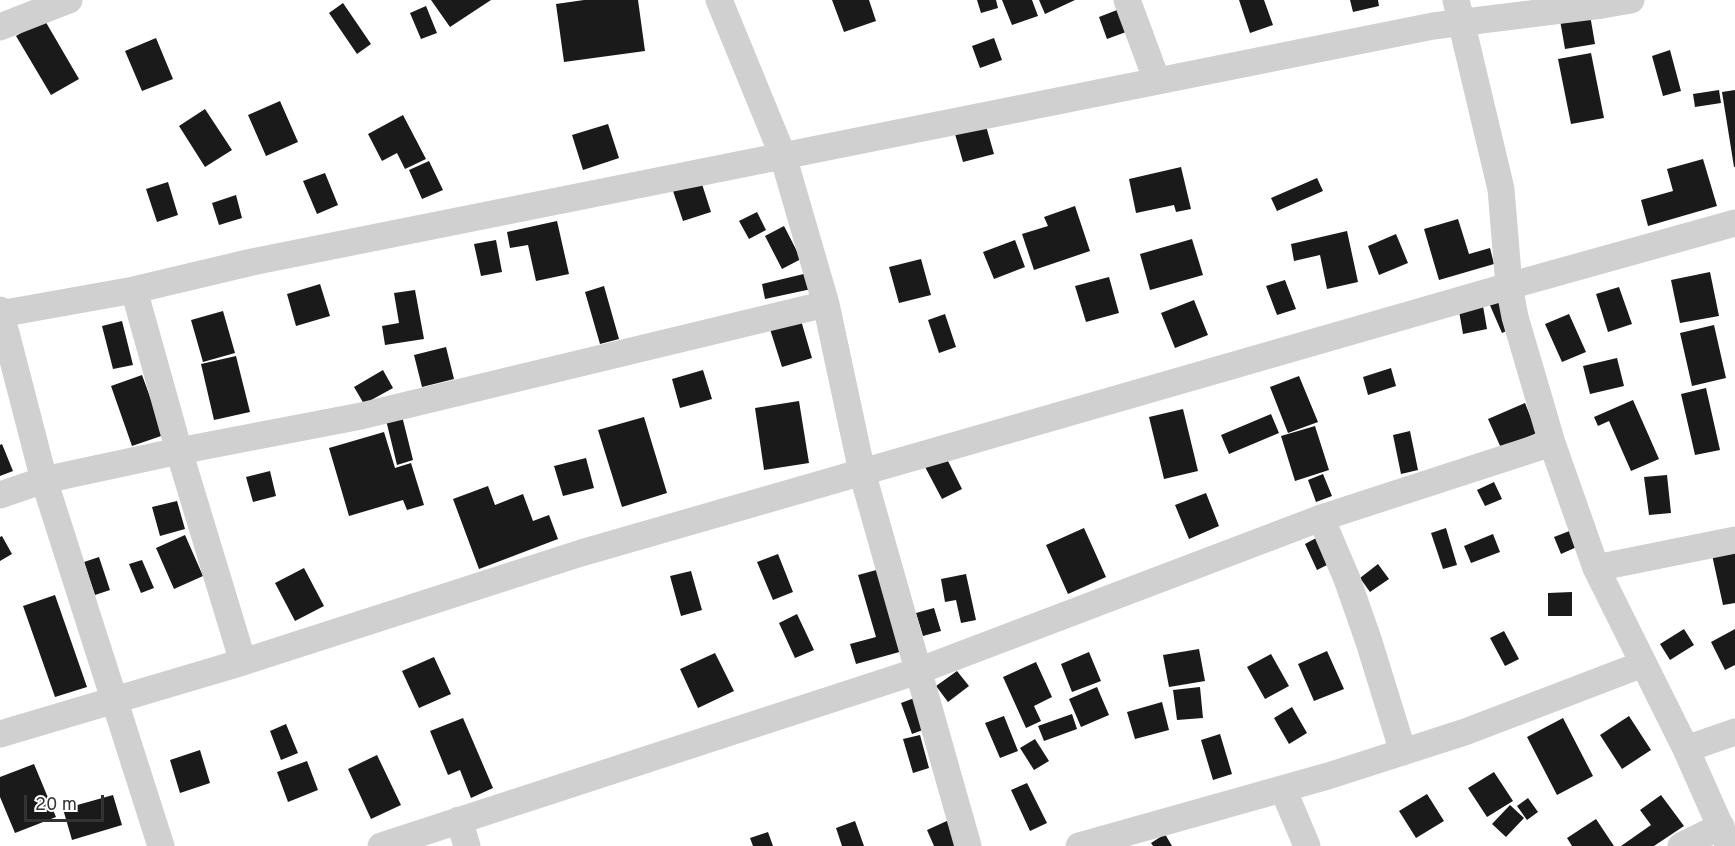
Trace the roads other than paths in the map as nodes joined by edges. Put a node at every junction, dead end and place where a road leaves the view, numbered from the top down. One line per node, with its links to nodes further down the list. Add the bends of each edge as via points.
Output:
1 (69, 0): 6 (street)
2 (719, 0): 8 (street)
3 (1127, 0): 7 (street)
4 (1631, 0): 5 (street)
5 (1459, 11): 7 (street, via 1433,26); 10 (street, via 1501,189)
6 (0, 27)
7 (1157, 81): 8 (street)
8 (783, 156): 11 (street, via 263,260); 12 (street)
9 (1735, 223): 10 (street)
10 (1509, 286): 14 (street); 16 (street)
11 (134, 290): 13 (street); 15 (street)
12 (826, 304): 15 (street, via 372,414); 16 (street)
13 (1, 313): 17 (street)
14 (1552, 443): 19 (street); 21 (street)
15 (179, 451): 17 (street); 22 (street)
16 (862, 472): 22 (street, via 581,553); 24 (street)
17 (44, 480): 18 (street); 25 (street)
18 (0, 495)
19 (1321, 518): 24 (street); 29 (street, via 1347,579)
20 (1735, 540): 21 (street)
21 (1596, 567): 23 (street)
22 (243, 662): 25 (street)
23 (1643, 664): 28 (street); 29 (street)
24 (918, 671): 31 (street); 36 (street)
25 (115, 702): 27 (street); 33 (street)
26 (1735, 732): 28 (street)
27 (0, 734)
28 (1686, 749): 32 (street)
29 (1403, 752): 30 (street)
30 (1283, 789): 37 (street); 38 (street)
31 (459, 820): 34 (street); 35 (street)
32 (1725, 836): 39 (street)
33 (161, 846)
34 (381, 846)
35 (467, 846)
36 (968, 846)
37 (1079, 846)
38 (1307, 846)
39 (1681, 846)

